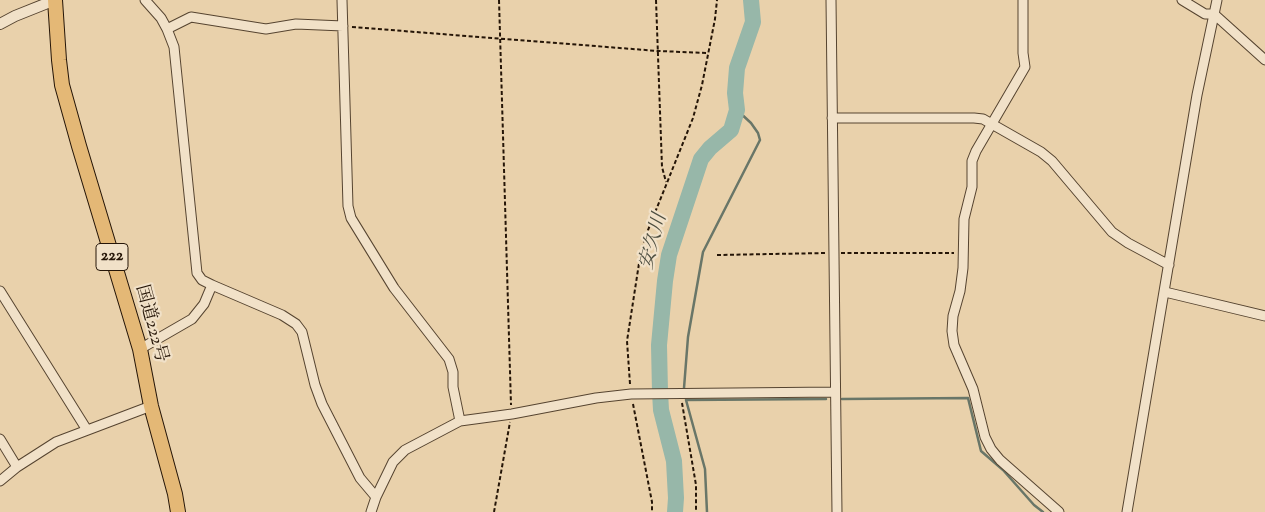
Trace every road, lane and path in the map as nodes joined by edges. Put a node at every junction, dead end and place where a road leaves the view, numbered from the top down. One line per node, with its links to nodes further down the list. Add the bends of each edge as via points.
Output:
1 (55, 0): 12 (street); 30 (highway, 国道222号 / 222, via 62,85)
2 (145, 0): 14 (street)
3 (342, 0): 13 (street)
4 (498, 0): 15 (path)
5 (656, 0): 16 (path)
6 (717, 0): 17 (path)
7 (831, 0): 19 (street)
8 (1023, 0): 20 (street, via 1025,67)
9 (1182, 0): 11 (street, via 1205,14)
10 (1217, 0): 11 (street)
11 (1214, 14): 18 (street); 25 (street)
12 (0, 24)
13 (342, 26): 14 (street, via 296,24 266,29 191,17); 15 (path); 36 (street, via 351,218 394,288 449,359)
14 (167, 29): 26 (street, via 174,47 197,273)
15 (500, 38): 16 (path); 35 (path)
16 (658, 51): 17 (path); 21 (path, via 662,167)
17 (708, 54): 21 (path, via 693,118)
18 (1265, 60)
19 (832, 118): 20 (street, via 974,118 983,119); 22 (street)
20 (991, 125): 23 (street, via 972,162 972,187 964,219); 25 (street, via 1042,152 1112,232)
21 (666, 183): 32 (path, via 646,235 634,286 627,341)
22 (834, 253): 23 (path); 24 (path); 31 (street)
23 (964, 253): 48 (street, via 952,332 954,345 973,389 985,437 1000,460)
24 (717, 255)
25 (1169, 265): 28 (street)
26 (212, 285): 30 (street, via 204,304 192,319); 41 (street, via 296,324 302,332 322,404 360,478)
27 (0, 291): 37 (street)
28 (1165, 292): 29 (street); 49 (street)
29 (1265, 316)
30 (140, 348): 34 (highway, 国道222号 / 222)
31 (835, 392): 33 (street); 47 (street)
32 (631, 394): 33 (street); 35 (street); 45 (path)
33 (680, 394): 46 (path, via 696,485)
34 (151, 406): 37 (street); 42 (highway, 国道222号 / 222)
35 (512, 414): 36 (street); 44 (path)
36 (460, 421): 41 (street, via 404,450 393,462)
37 (87, 430): 39 (street, via 56,442)
38 (0, 439): 39 (street)
39 (17, 467): 40 (street)
40 (0, 480)
41 (376, 497): 43 (street)
42 (178, 512)
43 (371, 512)
44 (494, 512)
45 (652, 512)
46 (696, 512)
47 (837, 512)
48 (1059, 512)
49 (1127, 512)

